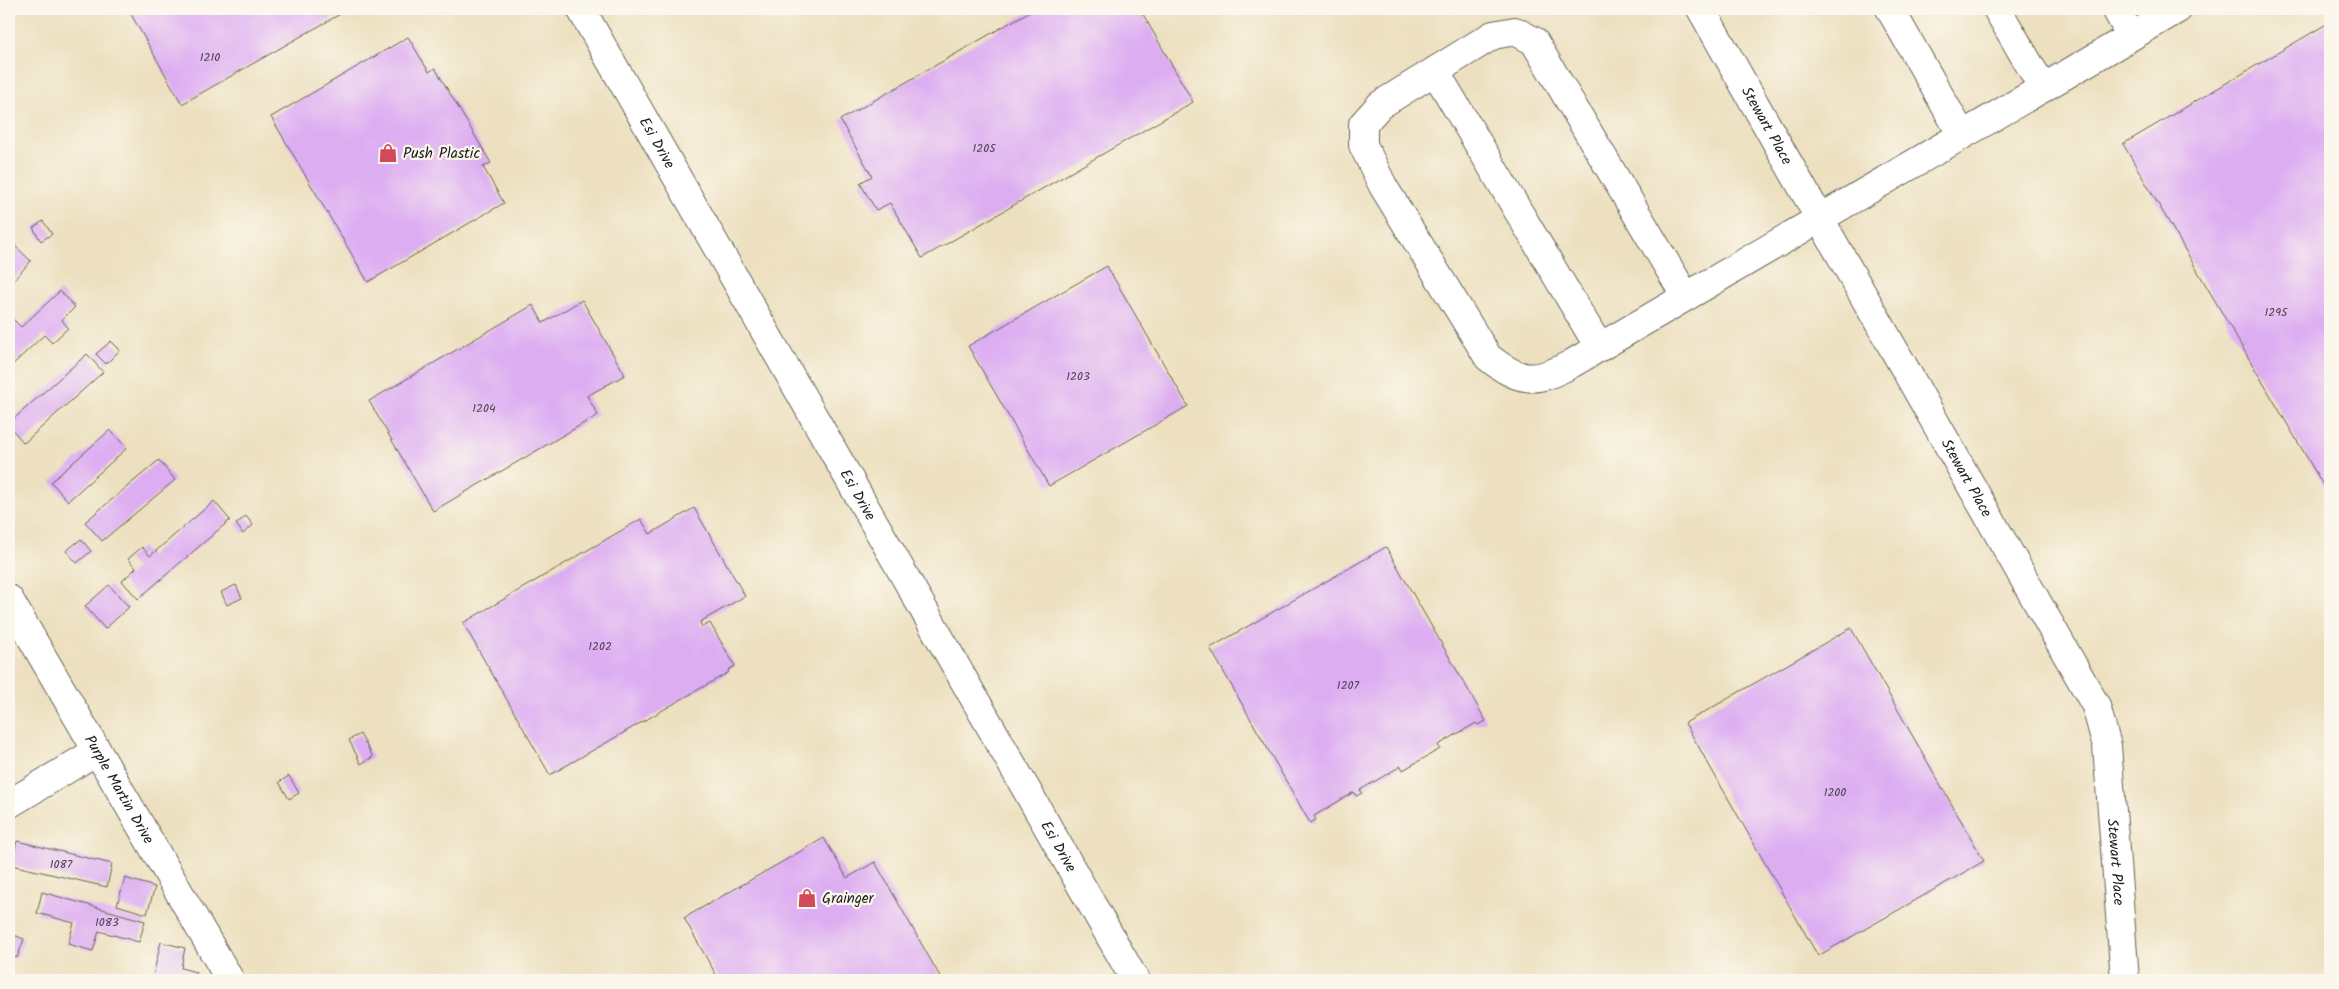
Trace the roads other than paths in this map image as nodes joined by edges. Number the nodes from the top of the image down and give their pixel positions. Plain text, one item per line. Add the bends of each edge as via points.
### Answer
1 (580, 9) edge
2 (1701, 9) edge
3 (1890, 9) edge
4 (1997, 9) edge
5 (2116, 9) edge
6 (2178, 9) edge
7 (2131, 36) junction
8 (1434, 71) junction
9 (2043, 88) junction
10 (1962, 134) junction
11 (1820, 219) junction
12 (1686, 297) junction
13 (1599, 348) junction
14 (9, 599) edge
15 (97, 751) junction
16 (9, 804) edge
17 (230, 980) edge
18 (1135, 980) edge
19 (2124, 980) edge

1 - 18 street, Esi Drive
2 - 11 street, Stewart Place
3 - 10 street
4 - 9 street
5 - 7 street
6 - 7 street
7 - 9 street
8 - 12 street via 1493,35 1514,31 1534,41
8 - 13 street
8 - 13 street via 1380,105 1363,124 1363,145 1383,186 1488,357 1508,373 1532,378 1552,375
9 - 10 street
10 - 11 street
11 - 12 street
11 - 19 street, Stewart Place via 2096,706 2107,746
12 - 13 street
14 - 15 street, Purple Martin Drive
15 - 16 street
15 - 17 street, Purple Martin Drive

